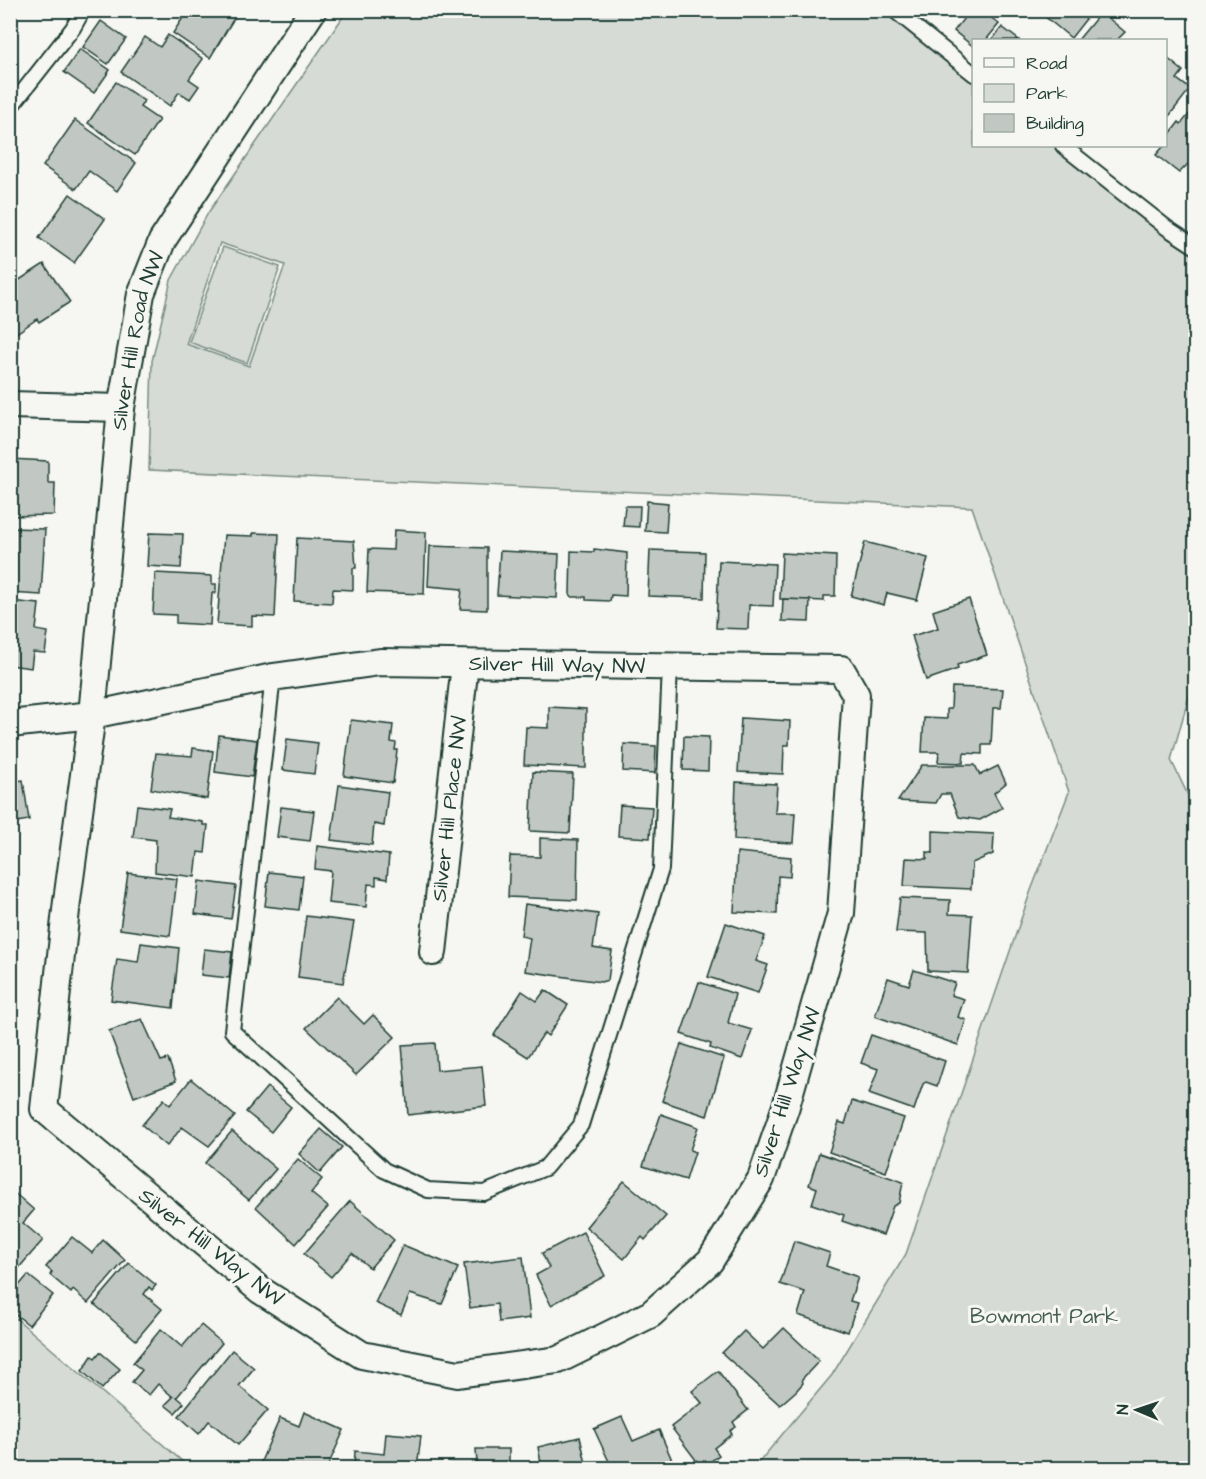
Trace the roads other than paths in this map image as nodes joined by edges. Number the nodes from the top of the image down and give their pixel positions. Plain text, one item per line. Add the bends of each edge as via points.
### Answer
1 (83, 10) edge
2 (313, 10) edge
3 (894, 10) edge
4 (972, 72) edge
5 (10, 108) edge
6 (1064, 147) edge
7 (1196, 248) edge
8 (10, 405) edge
9 (121, 408) junction
10 (465, 664) junction
11 (670, 667) junction
12 (273, 677) junction
13 (92, 715) junction
14 (10, 724) edge
15 (433, 952) dead end

1 - 5 lane
2 - 9 street, Silver Hill Road NW via 162,241 141,294
3 - 4 lane
6 - 7 lane
8 - 9 street
9 - 13 street, Silver Hill Road NW
10 - 11 street, Silver Hill Way NW
10 - 12 street, Silver Hill Way NW via 380,662
10 - 15 street, Silver Hill Place NW
11 - 12 lane via 660,869 581,1125 545,1168 484,1193 428,1190 384,1170 232,1031
11 - 13 street, Silver Hill Way NW via 841,669 856,695 841,913 786,1106 761,1179 710,1261 651,1314 558,1360 458,1374 362,1355 260,1290 44,1109
12 - 13 street, Silver Hill Way NW
13 - 14 street, Silver Hill Way NW

